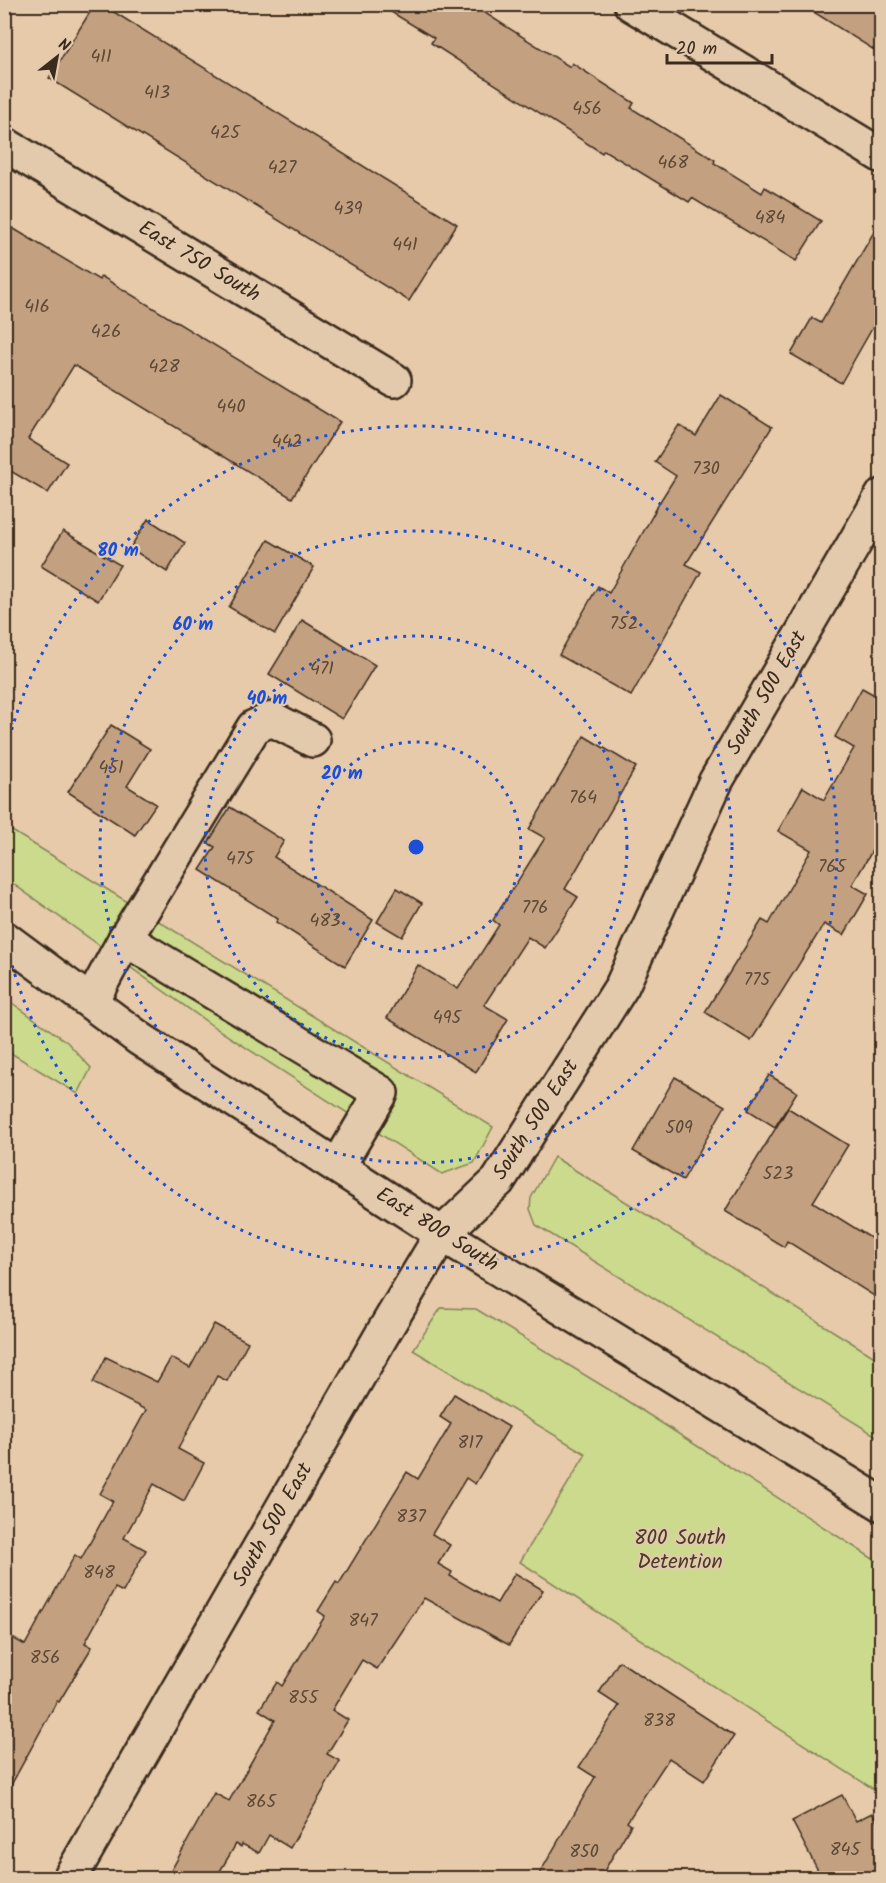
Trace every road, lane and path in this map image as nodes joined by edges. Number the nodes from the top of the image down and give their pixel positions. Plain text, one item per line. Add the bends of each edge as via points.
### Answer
1 (631, 4) edge
2 (4, 144) edge
3 (882, 156) edge
4 (394, 380) dead end
5 (882, 496) edge
6 (313, 740) dead end
7 (4, 938) edge
8 (125, 939) junction
9 (91, 1002) junction
10 (338, 1166) junction
11 (442, 1234) junction
12 (882, 1504) edge
13 (70, 1878) edge

1 - 3 street
2 - 4 street, East 750 South
5 - 11 street, South 500 East via 716,781 621,986 498,1181
6 - 8 street via 272,719 254,727
7 - 9 street, East 800 South
8 - 9 street
8 - 10 street via 381,1092
9 - 10 street, East 800 South via 140,1039
10 - 11 street, East 800 South
11 - 12 street, East 800 South
11 - 13 street, South 500 East

